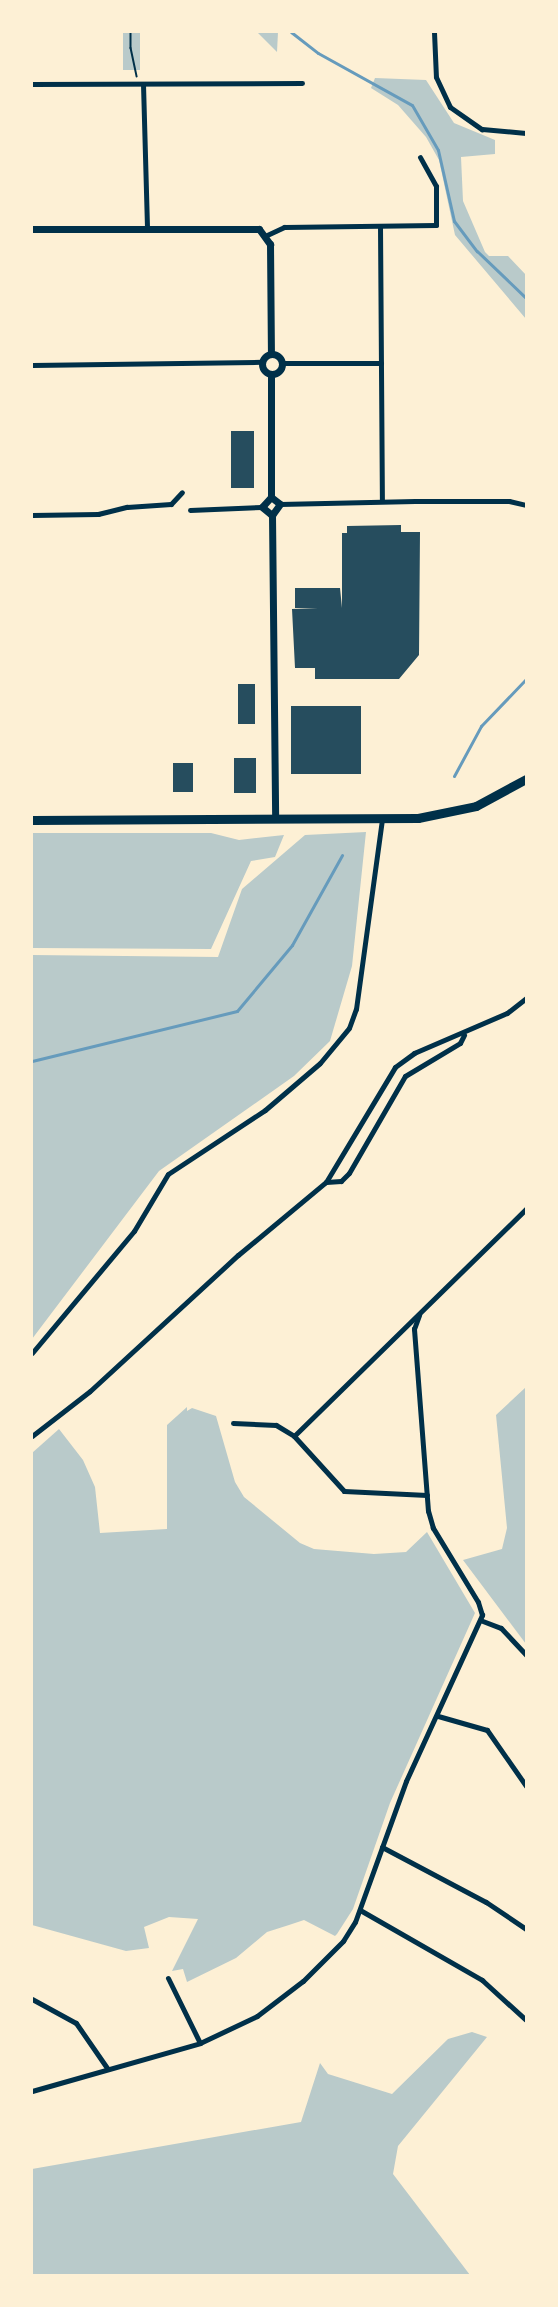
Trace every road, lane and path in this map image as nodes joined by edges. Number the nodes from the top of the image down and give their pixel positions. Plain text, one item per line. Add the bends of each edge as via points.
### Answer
1 (131, 32) edge
2 (434, 32) edge
3 (302, 83) dead end
4 (32, 84) edge
5 (143, 84) junction
6 (526, 133) edge
7 (420, 157) dead end
8 (380, 226) junction
9 (147, 228) junction
10 (32, 229) edge
11 (267, 235) junction
12 (271, 353) junction
13 (261, 362) junction
14 (282, 363) junction
15 (381, 363) junction
16 (32, 365) edge
17 (271, 374) junction
18 (182, 492) dead end
19 (271, 497) junction
20 (382, 501) junction
21 (280, 504) junction
22 (526, 505) edge
23 (262, 507) junction
24 (190, 510) dead end
25 (32, 515) edge
26 (272, 515) junction
27 (526, 779) edge
28 (275, 817) junction
29 (382, 819) junction
30 (32, 820) edge
31 (526, 998) edge
32 (464, 1035) junction
33 (326, 1182) junction
34 (526, 1209) edge
35 (419, 1315) junction
36 (32, 1353) edge
37 (233, 1423) dead end
38 (32, 1436) edge
39 (294, 1436) junction
40 (427, 1495) junction
41 (480, 1620) junction
42 (526, 1655) edge
43 (438, 1716) junction
44 (526, 1786) edge
45 (382, 1846) junction
46 (360, 1910) junction
47 (526, 1929) edge
48 (168, 1978) dead end
49 (32, 1999) edge
50 (526, 2020) edge
51 (200, 2043) junction
52 (107, 2068) junction
53 (32, 2091) edge

1 - 5 path via 134,71
2 - 6 street via 439,88 450,107 472,124 493,131
3 - 5 street
4 - 5 street
5 - 9 street
7 - 8 street via 436,186 436,225
8 - 11 street via 284,227
8 - 15 street
9 - 10 street
9 - 11 street via 252,227
11 - 12 street via 271,250
12 - 13 street
12 - 14 street
13 - 16 street
13 - 17 street via 262,369
14 - 15 street
14 - 17 street via 279,371
15 - 20 street
17 - 19 street
18 - 25 street via 171,504 98,514
19 - 21 street
19 - 23 street
20 - 21 street
20 - 22 street via 509,501
21 - 26 street
23 - 24 street
23 - 26 street
26 - 28 street
27 - 29 main road via 476,806 428,817
28 - 29 main road
28 - 30 main road
29 - 36 street via 356,1009 350,1028 320,1063 265,1110 168,1174 134,1231
31 - 32 street via 507,1013
32 - 33 street via 460,1043 441,1057 405,1076 350,1173 341,1181
32 - 33 street via 457,1033 395,1067
33 - 38 street via 229,1263 90,1391
34 - 35 street
35 - 39 street
35 - 40 street via 414,1329
37 - 39 street via 276,1425
39 - 40 street via 344,1491
40 - 41 street via 433,1528 478,1602
41 - 42 street via 501,1628
41 - 43 street
43 - 44 street via 487,1730
43 - 45 street via 406,1781
45 - 46 street
45 - 47 street via 486,1902
46 - 50 street via 482,1980
46 - 51 street via 343,1941 285,1997 257,2016
48 - 51 street
49 - 52 street via 76,2023
51 - 52 street
52 - 53 street

